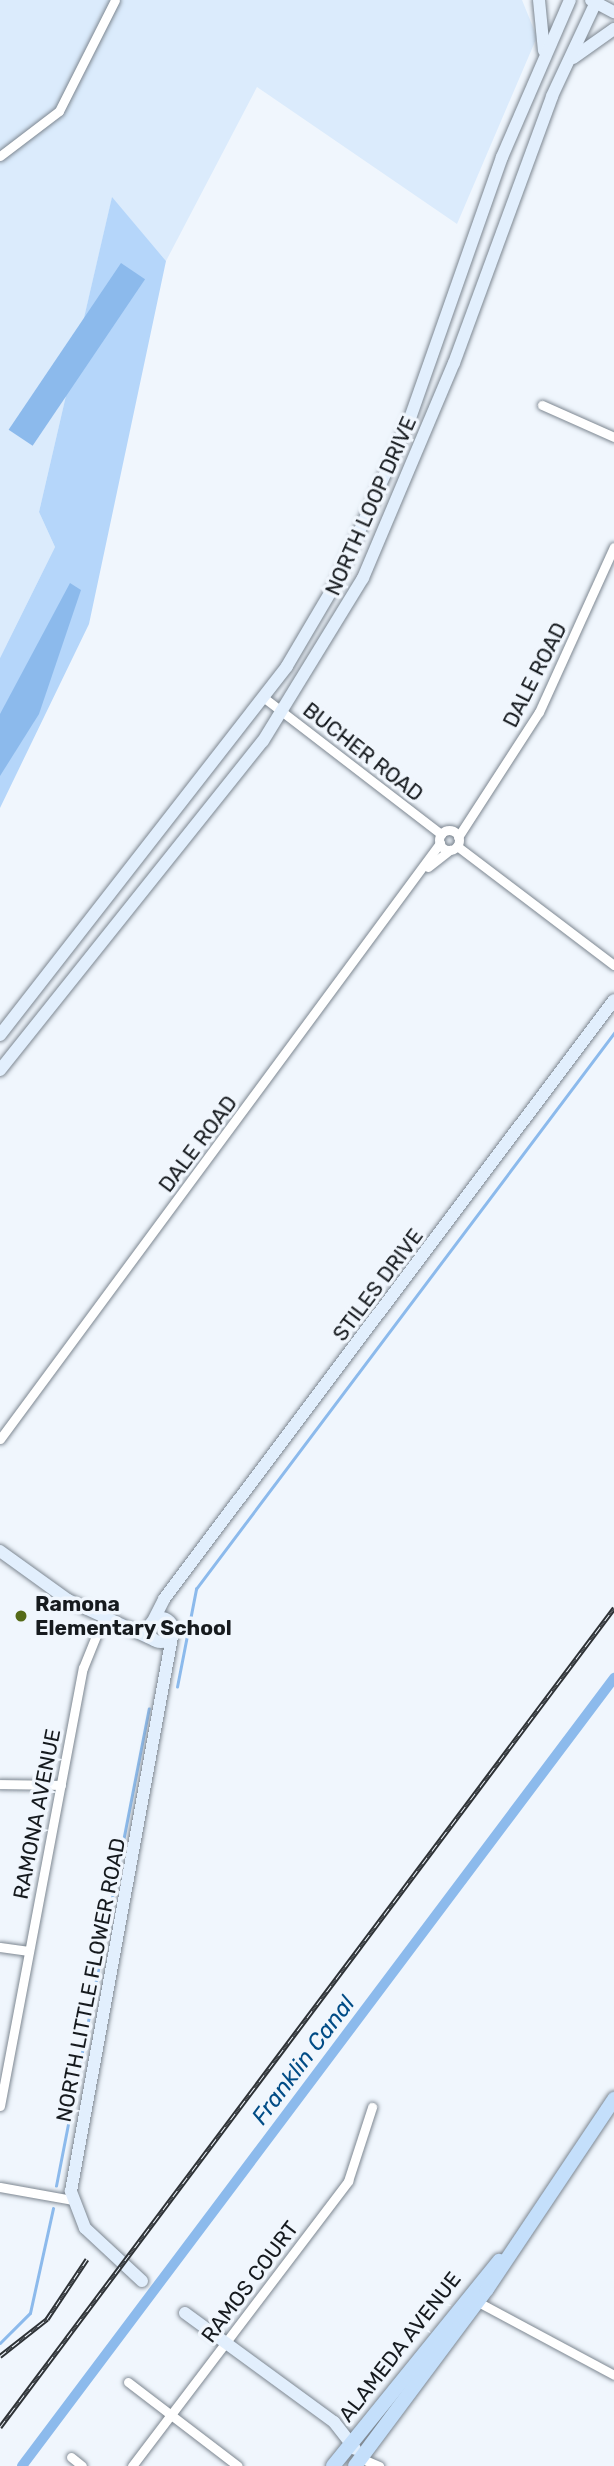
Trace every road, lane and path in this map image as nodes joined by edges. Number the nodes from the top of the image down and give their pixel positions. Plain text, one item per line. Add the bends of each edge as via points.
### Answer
1 (115, 0) edge
2 (539, 0) edge
3 (570, 0) edge
4 (595, 1) edge
5 (614, 12) edge
6 (614, 29) edge
7 (543, 60) junction
8 (566, 66) junction
9 (0, 156) edge
10 (542, 405) dead end
11 (614, 437) edge
12 (398, 446) junction
13 (417, 453) junction
14 (614, 547) edge
15 (264, 697) junction
16 (282, 712) junction
17 (473, 809) junction
18 (443, 836) junction
19 (455, 844) junction
20 (424, 871) junction
21 (84, 930) junction
22 (101, 944) junction
23 (614, 965) edge
24 (614, 1000) edge
25 (0, 1035) edge
26 (0, 1070) edge
27 (0, 1439) edge
28 (0, 1551) edge
29 (172, 1593) junction
30 (104, 1616) junction
31 (152, 1623) junction
32 (131, 1628) junction
33 (172, 1631) junction
34 (154, 1640) junction
35 (169, 1659) junction
36 (0, 1784) edge
37 (61, 1785) junction
38 (0, 1947) edge
39 (29, 1951) junction
40 (614, 2099) edge
41 (0, 2106) edge
42 (372, 2107) dead end
43 (0, 2187) edge
44 (72, 2200) junction
45 (503, 2258) junction
46 (142, 2281) dead end
47 (478, 2302) junction
48 (185, 2312) dead end
49 (227, 2343) junction
50 (614, 2375) edge
51 (128, 2382) dead end
52 (172, 2416) junction
53 (352, 2443) junction
54 (71, 2458) dead end
55 (358, 2462) edge
56 (82, 2466) edge
57 (132, 2466) edge
58 (238, 2466) edge
59 (333, 2466) edge
60 (379, 2466) edge

1 - 9 street via 59,111
2 - 7 main road
3 - 7 main road, NORTH LOOP DRIVE
4 - 5 main road
4 - 8 main road, NORTH LOOP DRIVE
6 - 8 main road via 601,33
7 - 12 main road, NORTH LOOP DRIVE
8 - 13 main road, NORTH LOOP DRIVE
10 - 11 street
12 - 13 main road
12 - 15 main road, NORTH LOOP DRIVE via 337,580
13 - 16 main road, NORTH LOOP DRIVE via 363,578
14 - 17 street, DALE ROAD via 540,712
15 - 16 street, BUCHER ROAD
15 - 21 main road, NORTH LOOP DRIVE
16 - 18 street, BUCHER ROAD
16 - 22 main road, NORTH LOOP DRIVE
17 - 18 street, DALE ROAD
17 - 19 street, DALE ROAD
18 - 19 street
18 - 19 street
18 - 20 street, DALE ROAD
19 - 20 street, DALE ROAD
19 - 23 street
20 - 27 street, DALE ROAD
21 - 22 main road
21 - 25 main road, NORTH LOOP DRIVE
22 - 26 main road, NORTH LOOP DRIVE
24 - 29 main road, STILES DRIVE
28 - 30 main road via 68,1600
29 - 31 main road, STILES DRIVE
29 - 33 main road
30 - 32 main road
30 - 37 street, RAMONA AVENUE via 83,1668
31 - 32 main road
31 - 33 main road
31 - 34 main road
32 - 34 main road
33 - 34 main road
33 - 35 main road, NORTH LITTLE FLOWER ROAD
34 - 35 main road
35 - 44 main road, NORTH LITTLE FLOWER ROAD
36 - 37 street
37 - 39 street, RAMONA AVENUE
38 - 39 street
39 - 41 street, RAMONA AVENUE
40 - 45 main road, ALAMEDA AVENUE
42 - 49 street, RAMOS COURT via 348,2181
43 - 44 street
44 - 46 main road via 97,2242
45 - 47 main road, ALAMEDA AVENUE
45 - 53 main road, ALAMEDA AVENUE via 484,2271
47 - 50 street
47 - 55 main road, ALAMEDA AVENUE
48 - 49 main road
49 - 52 street, RAMOS COURT
49 - 53 main road
51 - 52 street
52 - 57 street, RAMOS COURT
52 - 58 street
53 - 55 main road
53 - 59 main road, ALAMEDA AVENUE
54 - 56 street
55 - 60 street

